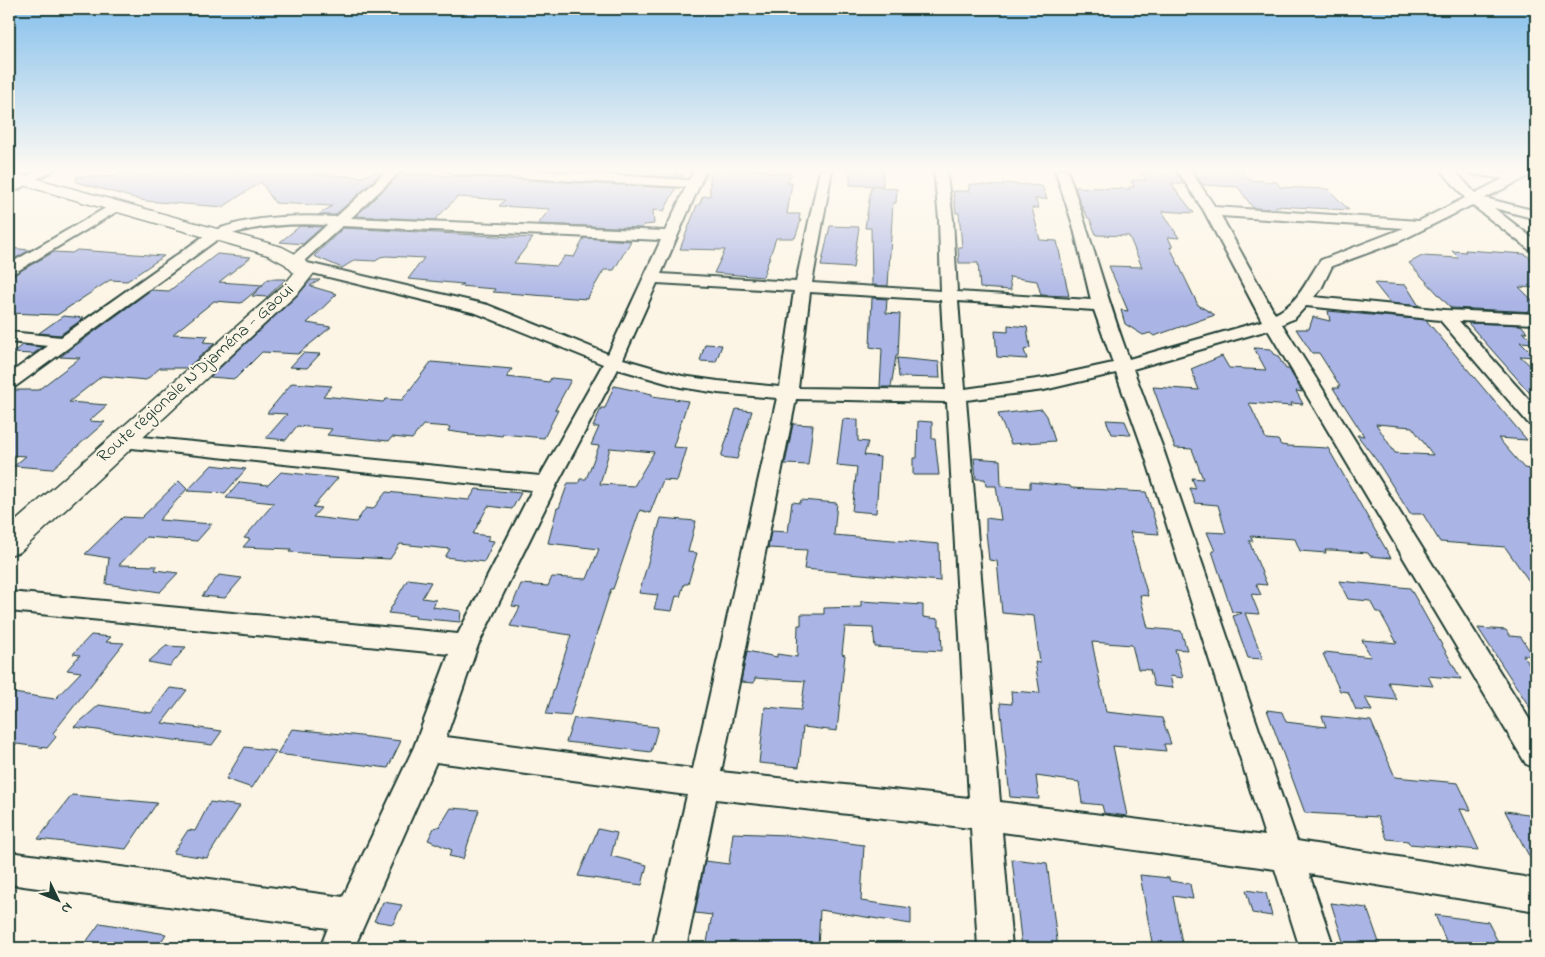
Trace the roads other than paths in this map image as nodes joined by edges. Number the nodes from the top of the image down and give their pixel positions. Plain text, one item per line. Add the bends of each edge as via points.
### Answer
1 (102, 215) edge
2 (146, 215) edge
3 (346, 215) edge
4 (679, 215) edge
5 (817, 215) edge
6 (946, 215) edge
7 (1076, 215) edge
8 (1214, 215) edge
9 (1267, 215) edge
10 (1443, 215) edge
11 (1493, 215) edge
12 (339, 221) junction
13 (1423, 225) junction
14 (216, 235) junction
15 (669, 236) junction
16 (1536, 248) edge
17 (298, 263) junction
18 (9, 270) edge
19 (650, 278) junction
20 (803, 287) junction
21 (949, 295) junction
22 (1302, 301) junction
23 (1101, 305) junction
24 (1446, 314) junction
25 (1536, 319) edge
26 (1271, 322) junction
27 (9, 337) edge
28 (63, 342) junction
29 (613, 362) junction
30 (1124, 366) junction
31 (9, 382) edge
32 (788, 392) junction
33 (957, 396) junction
34 (1536, 420) edge
35 (122, 441) junction
36 (546, 484) junction
37 (9, 544) edge
38 (9, 601) edge
39 (466, 645) junction
40 (428, 748) junction
41 (1536, 755) edge
42 (705, 784) junction
43 (987, 815) junction
44 (1287, 855) junction
45 (9, 868) edge
46 (1536, 896) edge
47 (352, 915) junction
48 (337, 948) edge
49 (669, 948) edge
50 (995, 948) edge
51 (1317, 948) edge

1 - 18 street
2 - 14 street, Route régionale N'Djaména - Gaoui
3 - 12 street
4 - 15 street
5 - 20 street
6 - 21 street
7 - 23 street
8 - 26 street
9 - 13 street
10 - 13 street
11 - 16 street
12 - 14 street via 280,221
12 - 15 street
12 - 17 street
13 - 22 street via 1326,263 1313,289
14 - 17 street, Route régionale N'Djaména - Gaoui via 275,251
14 - 28 street
15 - 19 street
17 - 29 street via 482,309
17 - 35 street, Route régionale N'Djaména - Gaoui via 304,273 292,288
19 - 20 street
19 - 29 street
20 - 21 street
20 - 32 street
21 - 23 street
21 - 33 street
22 - 24 street
22 - 26 street via 1289,314
23 - 30 street
24 - 25 street
24 - 34 street
26 - 30 street
26 - 41 street
27 - 28 street
28 - 31 street
29 - 32 street via 699,384
29 - 36 street
30 - 33 street via 1044,384
30 - 44 street
32 - 33 street
32 - 42 street
33 - 43 street
35 - 36 street
35 - 37 street, Route régionale N'Djaména - Gaoui
36 - 39 street
38 - 39 street
39 - 40 street
40 - 42 street
40 - 47 street
42 - 43 street
42 - 49 street
43 - 44 street
43 - 50 street
44 - 46 street
44 - 51 street
45 - 47 street
47 - 48 street

